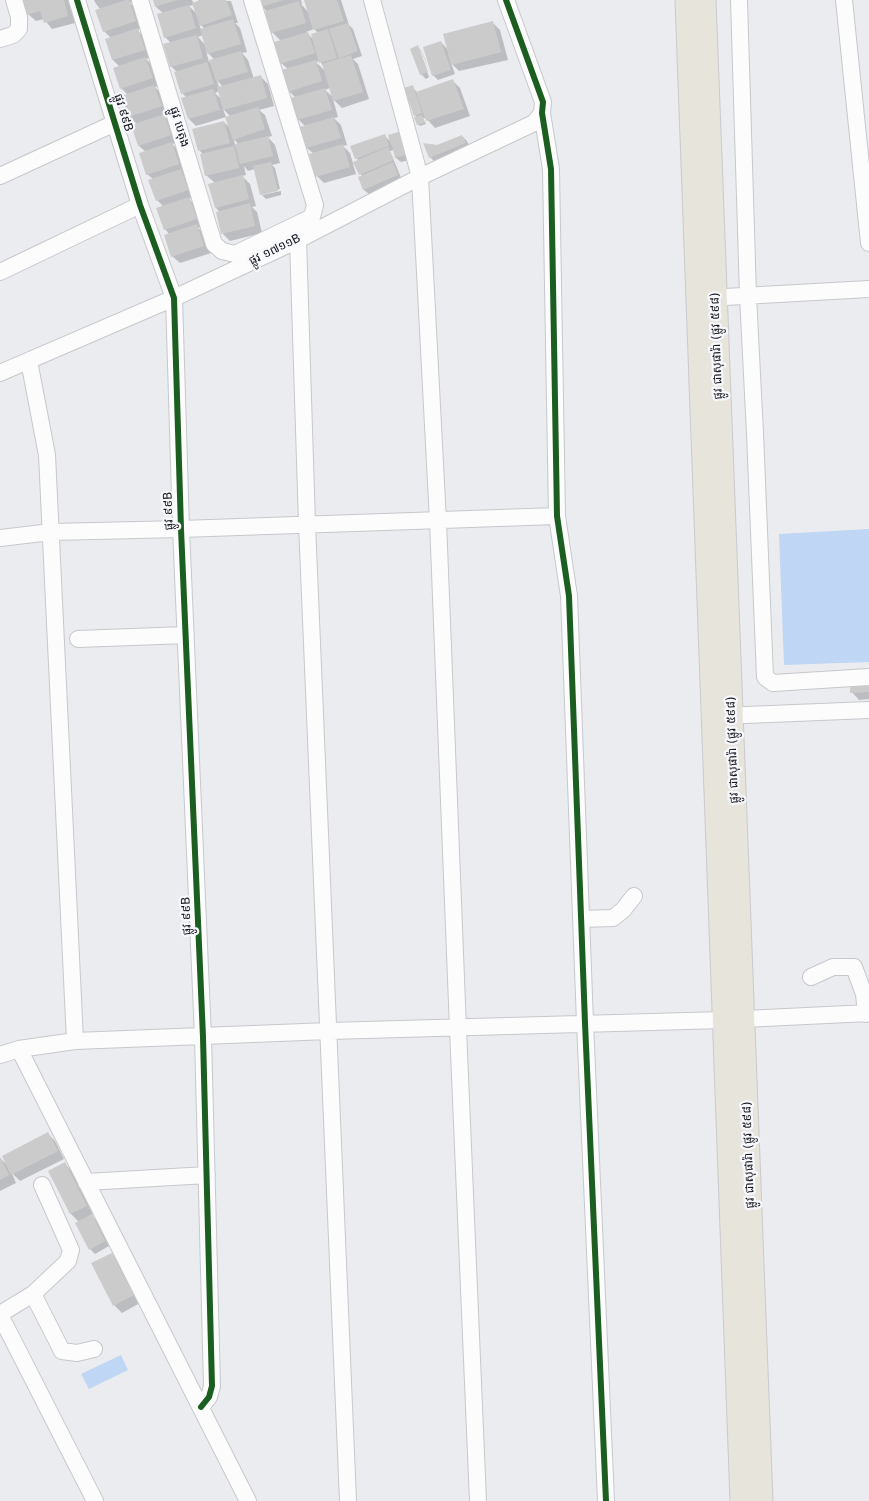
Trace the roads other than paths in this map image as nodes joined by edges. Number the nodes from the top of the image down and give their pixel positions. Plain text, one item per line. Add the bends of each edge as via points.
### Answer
1 (14, 0) edge
2 (77, 0) edge
3 (140, 0) edge
4 (252, 0) edge
5 (372, 0) edge
6 (506, 0) edge
7 (686, 0) edge
8 (705, 0) edge
9 (739, 0) edge
10 (844, 0) edge
11 (0, 39) edge
12 (542, 113) junction
13 (115, 123) junction
14 (1, 171) edge
15 (420, 178) junction
16 (140, 205) junction
17 (298, 240) junction
18 (869, 242) edge
19 (0, 272) edge
20 (869, 288) edge
21 (748, 296) junction
22 (174, 298) junction
23 (706, 298) junction
24 (29, 360) junction
25 (0, 373) edge
26 (557, 516) junction
27 (438, 521) junction
28 (307, 524) junction
29 (181, 529) junction
30 (51, 532) junction
31 (0, 538) edge
32 (186, 635) junction
33 (78, 639) dead end
34 (869, 677) edge
35 (869, 710) edge
36 (722, 716) junction
37 (869, 724) edge
38 (634, 896) dead end
39 (581, 919) junction
40 (811, 977) dead end
41 (868, 1014) edge
42 (734, 1020) junction
43 (585, 1023) junction
44 (458, 1029) junction
45 (329, 1031) junction
46 (203, 1037) junction
47 (75, 1041) junction
48 (19, 1049) junction
49 (0, 1055) edge
50 (207, 1175) junction
51 (86, 1182) junction
52 (42, 1185) dead end
53 (34, 1294) junction
54 (0, 1314) edge
55 (94, 1349) dead end
56 (201, 1407) junction
57 (96, 1501) edge
58 (248, 1501) edge
59 (348, 1501) edge
60 (478, 1501) edge
61 (606, 1501) edge
62 (742, 1501) edge
63 (762, 1501) edge

1 - 11 street via 19,29 13,35
2 - 13 street, ផ្លូវ ៩៩B
3 - 4 street, ផ្លូវ បេតុង via 214,244 222,251 235,254 312,217 315,205
5 - 15 street
6 - 12 street via 543,102
7 - 23 main road, ផ្លូវ ជាសុផារ៉ា (ផ្លូវ ៥៩៨)
8 - 23 main road, ផ្លូវ ជាសុផារ៉ា (ផ្លូវ ៥៩៨)
9 - 21 street
10 - 18 street
12 - 15 street, ផ្លូវ ១៧១១B via 534,123
12 - 26 street via 551,169
13 - 14 street
13 - 16 street, ផ្លូវ ៩៩B
15 - 17 street, ផ្លូវ ១៧១១B
15 - 27 street
16 - 19 street
16 - 22 street, ផ្លូវ ៩៩B
17 - 22 street, ផ្លូវ ១៧១១B
17 - 28 street
20 - 21 street
21 - 23 street
21 - 34 street via 764,677 773,683
22 - 24 street, ផ្លូវ ១៧១១B
22 - 29 street, ផ្លូវ ៩៩B
23 - 36 main road, ផ្លូវ ជាសុផារ៉ា (ផ្លូវ ៥៩៨)
24 - 25 street, ផ្លូវ ១៧១១B
24 - 30 street via 47,455
26 - 27 street
26 - 39 street via 570,596
27 - 28 street
27 - 44 street
28 - 29 street
28 - 45 street
29 - 30 street
29 - 32 street, ផ្លូវ ៩៩B
30 - 31 street
30 - 47 street
32 - 33 street
32 - 46 street, ផ្លូវ ៩៩B
35 - 36 street
35 - 37 street
36 - 42 main road, ផ្លូវ ជាសុផារ៉ា (ផ្លូវ ៥៩៨)
38 - 39 street via 613,918
39 - 43 street
40 - 41 street via 834,967 854,967
41 - 42 street
42 - 43 street
42 - 62 main road, ផ្លូវ ជាសុផារ៉ា (ផ្លូវ ៥៩៨)
42 - 63 main road, ផ្លូវ ជាសុផារ៉ា (ផ្លូវ ៥៩៨)
43 - 44 street
43 - 61 street
44 - 45 street
44 - 60 street
45 - 46 street
45 - 59 street
46 - 47 street
46 - 50 street, ផ្លូវ ៩៩B
47 - 48 street
48 - 49 street
48 - 51 street
50 - 51 street
50 - 56 street, ផ្លូវ ៩៩B via 212,1386
51 - 56 street
52 - 53 street via 71,1250 68,1261
53 - 54 street
53 - 55 street via 62,1351
54 - 57 street
56 - 58 street

